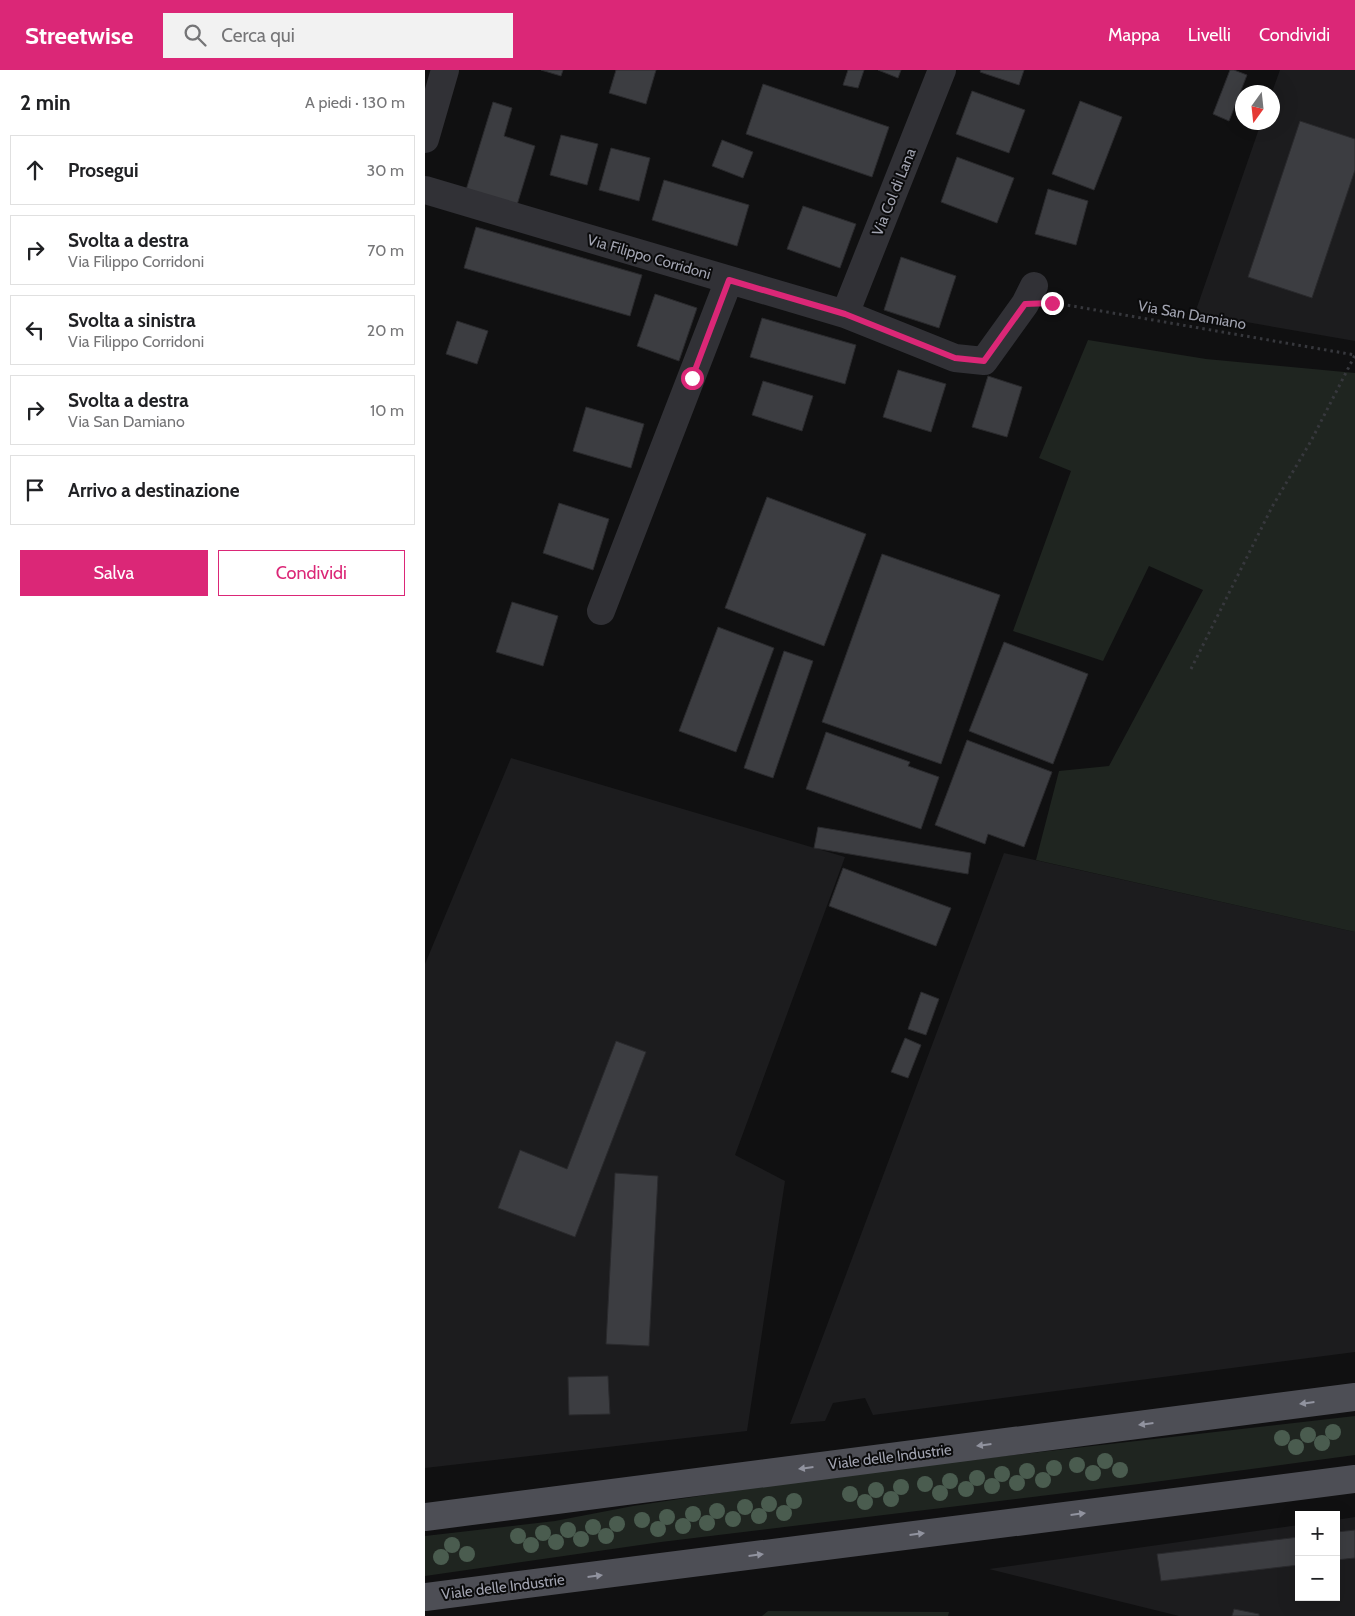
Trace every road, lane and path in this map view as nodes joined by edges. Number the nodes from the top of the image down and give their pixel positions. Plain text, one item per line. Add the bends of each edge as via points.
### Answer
1 (445, 70) edge
2 (942, 70) edge
3 (425, 139) edge
4 (425, 190) edge
5 (729, 280) junction
6 (1029, 295) joint
7 (845, 314) junction
8 (1355, 355) edge
9 (601, 611) dead end
10 (1191, 669) dead end
11 (1355, 1397) edge
12 (1355, 1478) edge
13 (425, 1517) edge
14 (425, 1597) edge

1 - 3 street
2 - 7 street, Via Col di Lana
4 - 5 street, Via Filippo Corridoni
5 - 7 street, Via Filippo Corridoni
5 - 9 street
6 - 7 street, Via Filippo Corridoni via 984,361 955,358
6 - 8 path, Via San Damiano via 1052,303
8 - 10 path via 1311,441 1272,507
11 -> 13 main road, Viale delle Industrie
14 -> 12 main road, Viale delle Industrie

